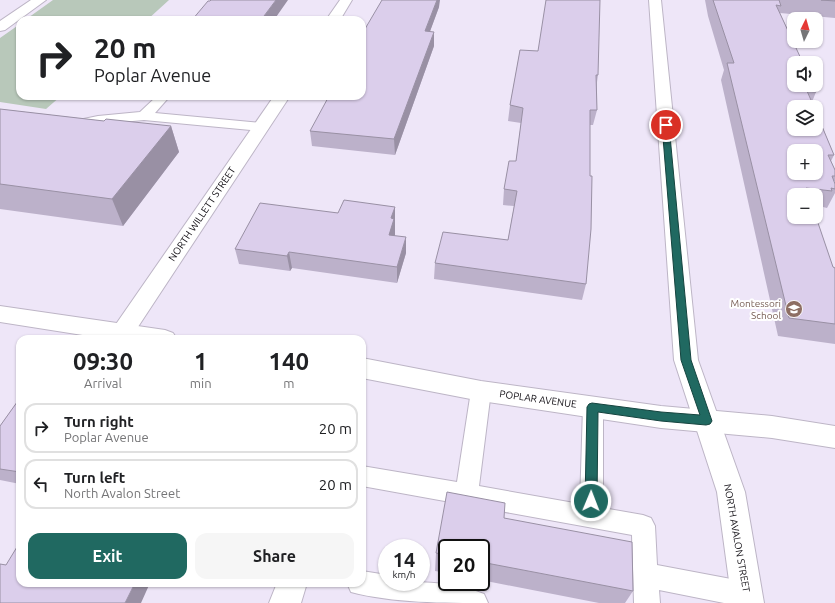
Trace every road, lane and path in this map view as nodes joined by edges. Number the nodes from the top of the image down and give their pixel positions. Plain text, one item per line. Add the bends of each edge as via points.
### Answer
1 (40, 0) edge
2 (346, 0) edge
3 (655, 0) edge
4 (16, 16) edge
5 (16, 16) edge
6 (336, 16) edge
7 (0, 27) edge
8 (160, 100) edge
9 (279, 100) edge
10 (144, 116) junction
11 (61, 127) edge
12 (262, 127) junction
13 (0, 314) edge
14 (122, 333) junction
15 (136, 335) edge
16 (366, 369) edge
17 (481, 391) junction
18 (592, 407) junction
19 (706, 421) junction
20 (835, 437) edge
21 (366, 477) edge
22 (467, 494) junction
23 (591, 517) junction
24 (646, 575) junction
25 (366, 584) edge
26 (291, 587) edge
27 (747, 599) edge
28 (285, 603) edge
29 (475, 603) edge
30 (647, 603) edge

1 - 5 street
2 - 6 street
3 - 19 street, NORTH AVALON STREET via 686,360
4 - 7 street
8 - 10 lane
9 - 12 street, NORTH WILLETT STREET
10 - 11 lane via 98,120
10 - 12 lane
12 - 14 street, NORTH WILLETT STREET
13 - 14 street
14 - 15 street
16 - 17 street, POPLAR AVENUE
17 - 18 street, POPLAR AVENUE
17 - 22 lane
18 - 19 street, POPLAR AVENUE
18 - 23 lane
19 - 20 street, POPLAR AVENUE via 772,427
19 - 27 street, NORTH AVALON STREET via 731,492
21 - 22 lane
22 - 23 lane
23 - 24 lane via 644,526
24 - 27 lane
24 - 30 lane
25 - 29 lane
26 - 28 street

